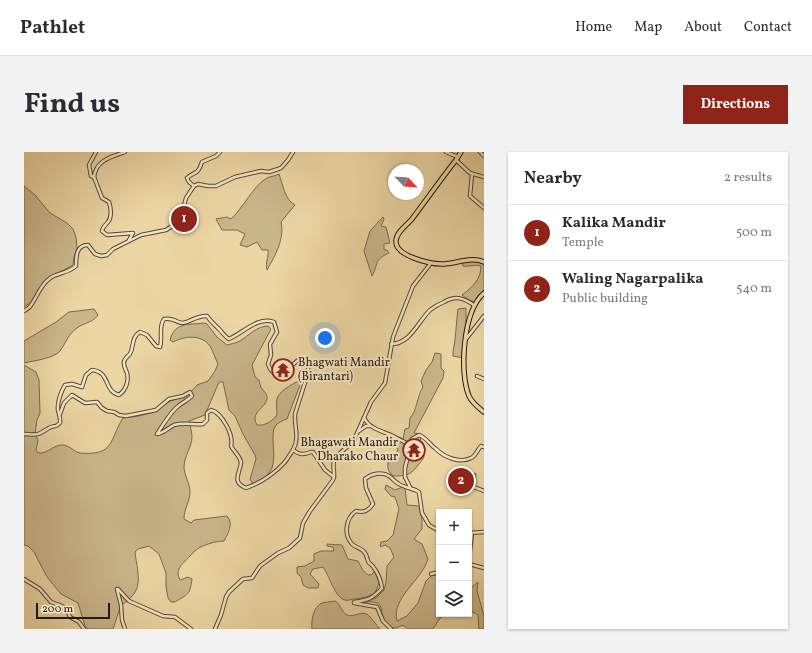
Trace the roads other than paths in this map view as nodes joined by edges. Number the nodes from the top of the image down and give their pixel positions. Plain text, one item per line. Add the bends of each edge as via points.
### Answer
1 (96, 152) edge
2 (125, 152) edge
3 (220, 152) edge
4 (293, 152) edge
5 (446, 152) edge
6 (461, 152) edge
7 (480, 152) edge
8 (484, 156) edge
9 (458, 158) junction
10 (472, 174) junction
11 (94, 177) junction
12 (484, 177) edge
13 (194, 186) junction
14 (484, 208) edge
15 (129, 241) junction
16 (484, 262) edge
17 (431, 263) junction
18 (484, 293) edge
19 (475, 306) junction
20 (24, 311) edge
21 (484, 316) edge
22 (465, 340) junction
23 (391, 344) junction
24 (478, 376) dead end
25 (484, 379) edge
26 (484, 412) edge
27 (60, 414) junction
28 (364, 418) junction
29 (372, 427) junction
30 (358, 431) junction
31 (24, 434) edge
32 (410, 445) junction
33 (484, 447) edge
34 (292, 450) junction
35 (334, 477) junction
36 (474, 487) junction
37 (410, 488) junction
38 (484, 491) edge
39 (436, 529) edge
40 (484, 532) edge
41 (472, 533) edge
42 (472, 565) edge
43 (484, 568) edge
44 (436, 573) edge
45 (431, 574) dead end
46 (24, 579) edge
47 (84, 629) edge
48 (125, 629) edge
49 (191, 629) edge
50 (215, 629) edge
51 (391, 629) edge

1 - 11 street via 89,165 91,176
2 - 11 street via 97,166
3 - 13 street via 202,162 199,170 188,178
4 - 13 street via 281,168 235,177 216,186
5 - 9 street
6 - 9 highway
7 - 8 street
9 - 10 street
9 - 17 highway via 396,236 395,243 398,248 408,255
10 - 12 street
10 - 14 street via 470,196
11 - 15 street via 102,198 109,202 111,207 110,220 102,231 107,235 133,233
13 - 15 street via 186,198 180,221 166,230 141,235
15 - 20 street via 101,256 95,254 88,245 79,248 76,253 76,266 49,279 41,287 30,307
16 - 17 highway via 476,260 447,264
17 - 23 street via 413,286
18 - 19 highway
19 - 22 highway via 467,325
19 - 23 street via 457,297 448,300 430,310 408,338
21 - 22 street
22 - 26 highway via 465,383 471,400
23 - 28 street via 385,384 371,402
24 - 25 street
27 - 31 street via 60,423 56,426 37,434
27 - 34 street via 64,403 72,395 85,404 98,402 107,411 126,416 156,410 169,399 190,392 192,396 165,419 157,434 174,425 203,424 207,420 207,412 214,411 229,430 232,446 241,464 237,475 238,481 246,488 259,483 282,466
27 - 34 street via 60,393 65,385 82,387 86,375 92,370 100,371 104,375 115,394 124,392 128,376 124,362 135,337 140,332 146,333 156,346 160,347 161,323 164,319 171,318 185,323 198,316 207,316 229,339 256,323 269,320 274,322 277,332 270,344 271,355 268,364 272,370 277,374 284,373 301,358 308,364 308,373 295,414 297,432
28 - 29 street
28 - 30 street
29 - 30 street via 366,426
29 - 32 street
30 - 35 street via 351,445 333,462
32 - 33 street via 419,435 425,437 445,456 456,460 466,460 475,455 481,446
32 - 37 street via 404,474
34 - 35 street via 305,455 313,452 325,470
35 - 50 street via 331,485 310,511 297,542 260,566 252,578 243,579 229,592
36 - 36 street via 466,486 467,475 474,475
36 - 38 street
37 - 39 street via 420,492 422,513 429,525
37 - 51 street via 394,482 389,475 368,476 365,483 373,504 364,512 356,511 352,514 347,525 351,543 366,554 368,563 377,572 382,588 370,599 354,603 377,607 383,621
40 - 41 street
42 - 43 street
44 - 45 street
46 - 47 street via 40,589 51,602 67,610 70,617 80,622
48 - 49 street via 117,589 130,601 163,616 175,617

